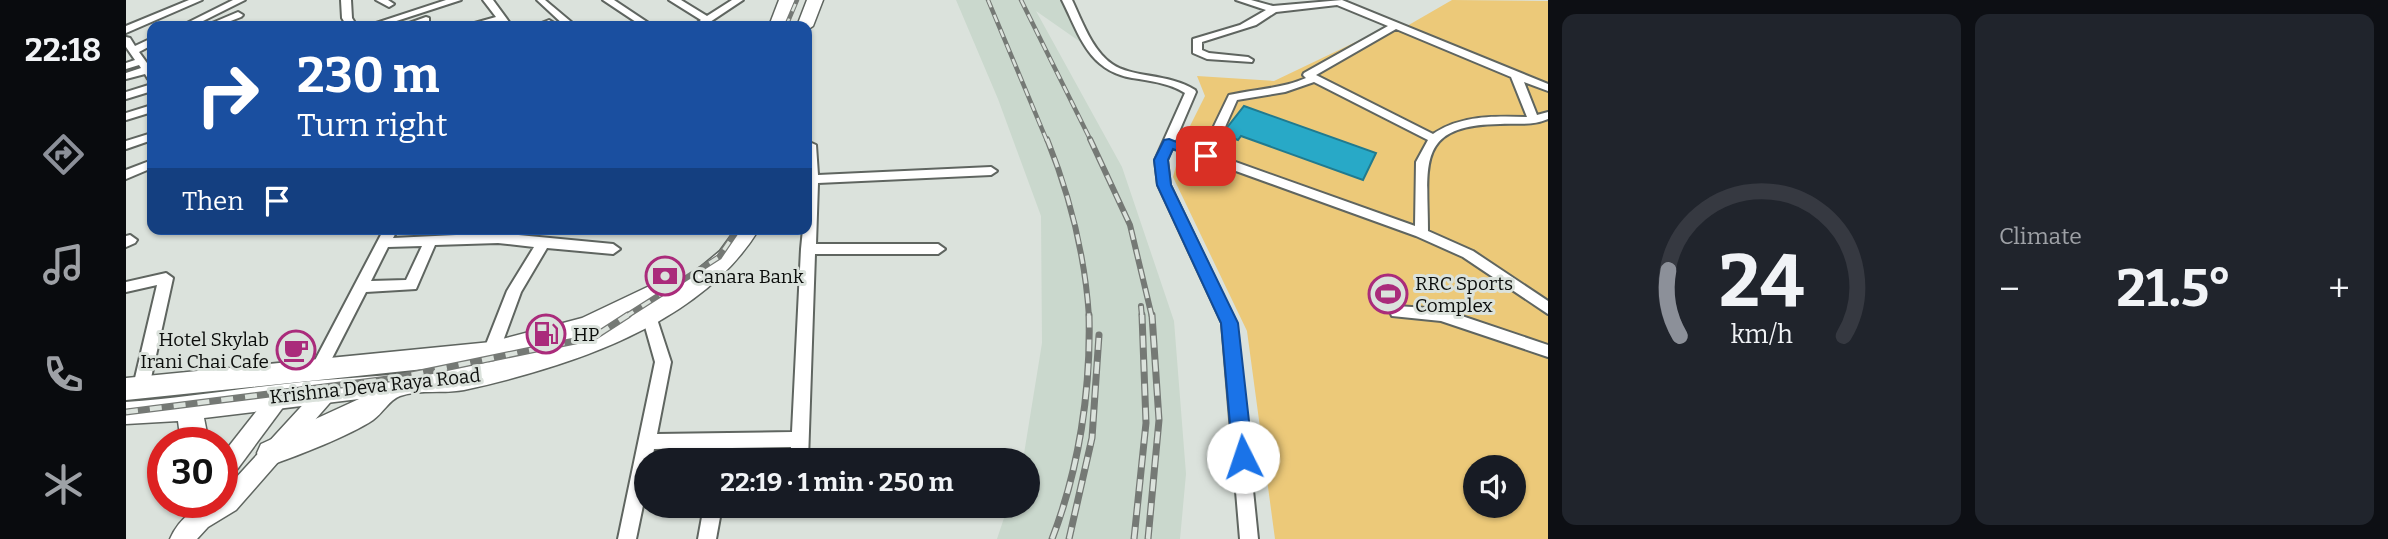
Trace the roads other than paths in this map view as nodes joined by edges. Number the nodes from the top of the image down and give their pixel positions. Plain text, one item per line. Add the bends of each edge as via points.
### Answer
1 (197, 0) edge
2 (240, 0) edge
3 (346, 0) edge
4 (456, 0) edge
5 (488, 0) edge
6 (608, 0) edge
7 (674, 0) edge
8 (715, 0) edge
9 (738, 0) edge
10 (788, 0) edge
11 (815, 0) edge
12 (1067, 0) edge
13 (1241, 0) edge
14 (541, 1) edge
15 (1335, 1) edge
16 (728, 7) junction
17 (1273, 9) junction
18 (238, 15) dead end
19 (426, 20) dead end
20 (708, 20) joint
21 (147, 21) edge
22 (147, 21) edge
23 (196, 21) edge
24 (223, 21) edge
25 (349, 21) edge
26 (388, 21) edge
27 (423, 21) edge
28 (504, 21) edge
29 (565, 21) edge
30 (640, 21) edge
31 (779, 21) edge
32 (807, 21) edge
33 (1395, 26) junction
34 (126, 30) edge
35 (126, 40) edge
36 (1248, 61) dead end
37 (142, 62) edge
38 (126, 66) edge
39 (1516, 75) junction
40 (126, 76) edge
41 (1315, 78) junction
42 (1548, 88) edge
43 (147, 89) edge
44 (126, 96) edge
45 (147, 110) edge
46 (1548, 115) edge
47 (126, 117) edge
48 (1534, 121) junction
49 (147, 138) edge
50 (1435, 139) junction
51 (1169, 143) junction
52 (126, 145) edge
53 (1206, 156) junction
54 (147, 166) edge
55 (990, 171) dead end
56 (126, 175) edge
57 (812, 179) edge
58 (1421, 233) junction
59 (388, 235) edge
60 (493, 235) edge
61 (509, 235) edge
62 (727, 235) edge
63 (743, 235) edge
64 (809, 235) edge
65 (431, 240) junction
66 (383, 243) junction
67 (543, 243) junction
68 (808, 248) junction
69 (613, 249) dead end
70 (938, 249) dead end
71 (126, 287) edge
72 (362, 287) junction
73 (1548, 308) edge
74 (1397, 312) dead end
75 (649, 316) junction
76 (1548, 351) edge
77 (492, 352) junction
78 (323, 380) junction
79 (126, 381) edge
80 (134, 384) edge
81 (392, 386) junction
82 (280, 396) junction
83 (189, 409) junction
84 (126, 413) edge
85 (192, 427) edge
86 (724, 439) junction
87 (800, 439) junction
88 (649, 442) junction
89 (723, 448) edge
90 (800, 448) edge
91 (238, 451) edge
92 (271, 453) junction
93 (238, 491) edge
94 (196, 518) edge
95 (711, 518) edge
96 (183, 539) edge
97 (627, 539) edge
98 (707, 539) edge
99 (1250, 539) edge

1 - 21 street
2 - 23 street
3 - 25 street
4 - 26 street
5 - 28 street
6 - 30 street
7 - 20 street
8 - 16 street
9 - 16 street
10 - 31 main road
11 - 32 main road
12 - 51 street via 1095,52 1109,68 1182,84 1191,92
13 - 17 street
14 - 29 street
15 - 17 street
15 - 33 street
16 - 20 street
17 - 36 street via 1258,23 1197,41 1197,51 1207,56
18 - 24 street
19 - 27 street
22 - 34 street
33 - 39 street
33 - 41 street via 1308,75
35 - 37 street
37 - 38 street
37 - 40 street
39 - 42 street
39 - 48 street
41 - 50 street
41 - 53 street via 1272,94 1233,97
43 - 44 street
45 - 47 street
46 - 48 street
48 - 50 street via 1489,119 1446,129
49 - 52 street
50 - 58 street via 1422,163
51 - 53 street
51 - 99 street via 1161,160 1164,185 1229,323
53 - 58 street
54 - 56 street
55 - 57 street
58 - 73 street via 1468,254
59 - 66 street
60 - 65 street
61 - 67 street
62 - 77 main road, Krishna Deva Raya Road via 688,275 623,312 553,338
63 - 75 main road, Krishna Deva Raya Road via 695,286
64 - 68 street
65 - 66 street
65 - 72 street via 411,285
66 - 72 street
67 - 69 street
67 - 77 street via 514,290
68 - 70 street
68 - 87 street
71 - 80 street via 166,278
72 - 78 street
74 - 76 street via 1441,315
75 - 81 main road, Krishna Deva Raya Road via 605,337 513,367 461,380
75 - 88 street via 663,362
77 - 78 main road, Krishna Deva Raya Road
78 - 80 main road, Krishna Deva Raya Road via 264,374
78 - 81 main road, Krishna Deva Raya Road
78 - 82 main road, Krishna Deva Raya Road
78 - 92 street
79 - 80 street
81 - 92 main road via 363,412
82 - 83 main road, Krishna Deva Raya Road
82 - 91 street
83 - 84 main road, Krishna Deva Raya Road
83 - 85 main road
86 - 87 street
86 - 88 street
86 - 89 street
87 - 90 street
88 - 97 street
92 - 93 street
94 - 96 street
95 - 98 street

